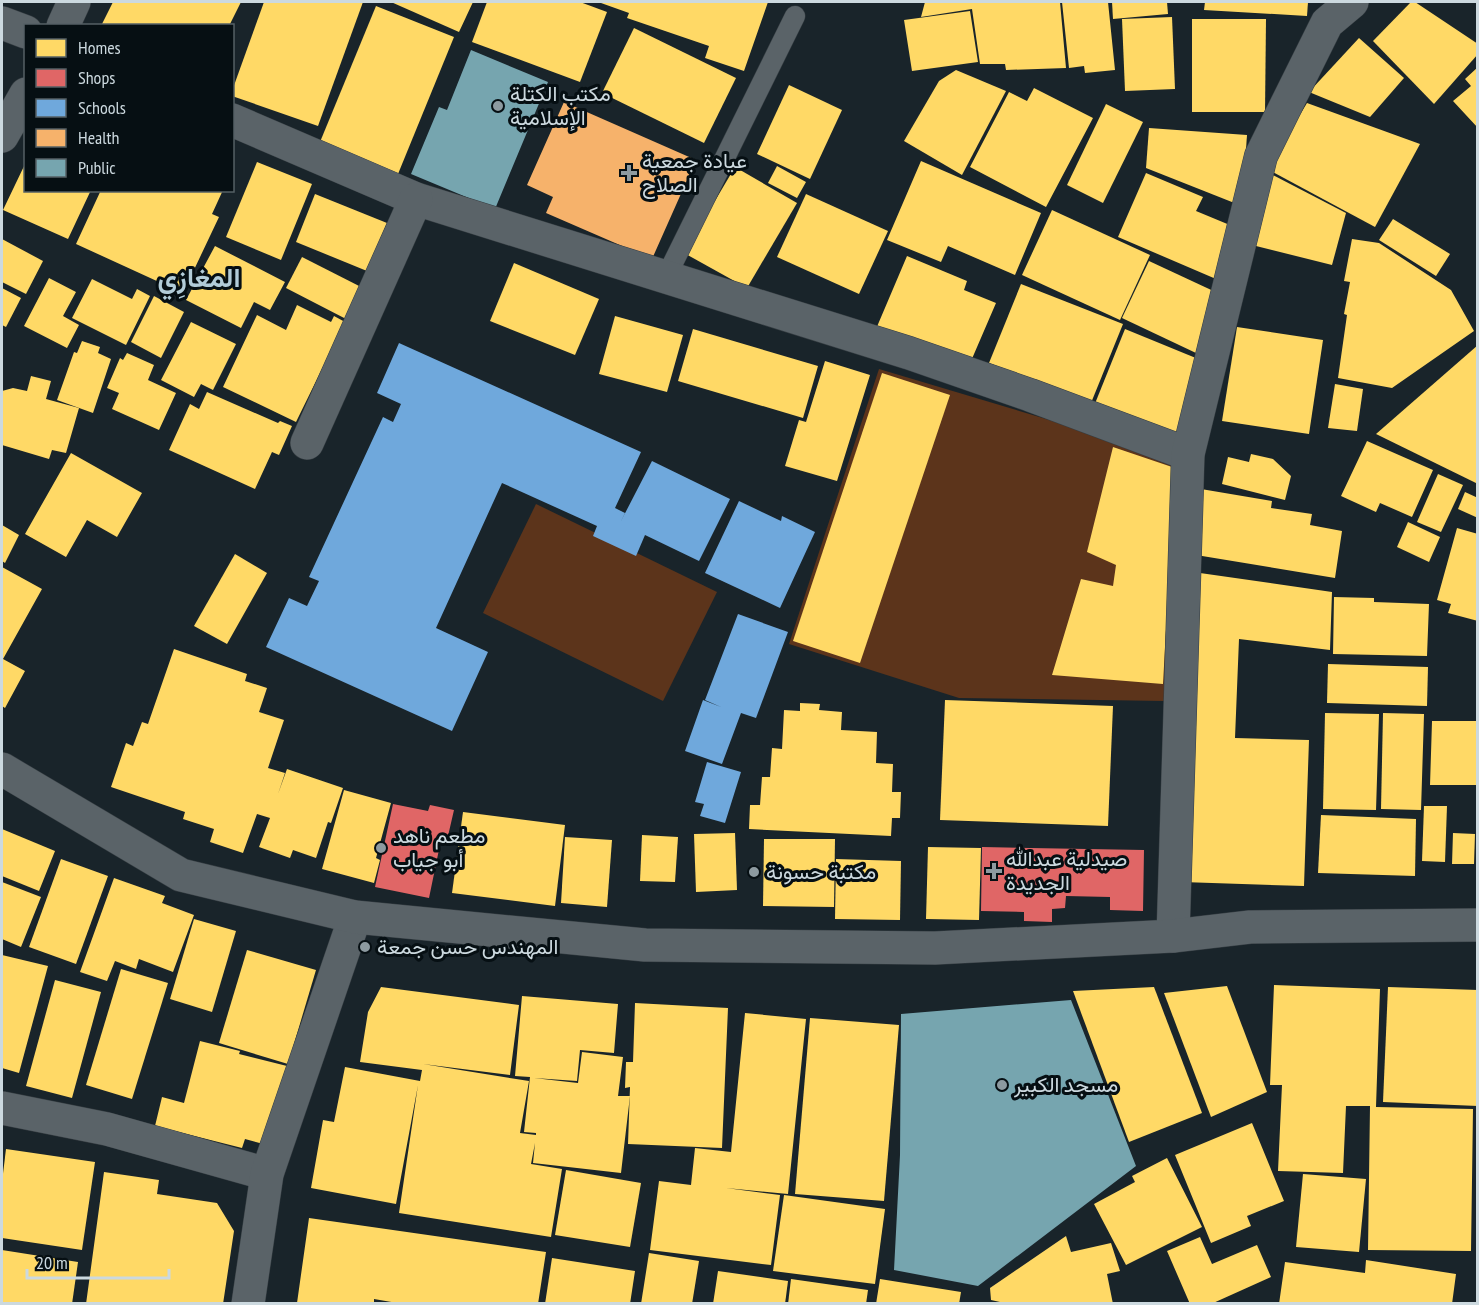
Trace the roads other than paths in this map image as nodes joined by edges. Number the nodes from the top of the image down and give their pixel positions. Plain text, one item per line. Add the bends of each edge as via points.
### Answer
1 (74, 2) edge
2 (1352, 2) edge
3 (795, 15) dead end
4 (2, 23) edge
5 (64, 24) edge
6 (24, 31) edge
7 (24, 98) edge
8 (234, 121) edge
9 (2, 136) edge
10 (416, 199) junction
11 (666, 277) junction
12 (306, 443) dead end
13 (1188, 454) junction
14 (2, 769) edge
15 (355, 917) junction
16 (1478, 925) edge
17 (1173, 936) junction
18 (2, 1108) edge
19 (267, 1174) junction
20 (248, 1304) edge

1 - 5 street
2 - 13 street via 1327,23 1261,156
3 - 11 lane
4 - 6 street
7 - 9 street
8 - 10 street
10 - 11 street
10 - 12 street
11 - 13 street via 920,357
13 - 17 street
14 - 15 street via 181,875
15 - 17 street via 645,945 935,948
15 - 19 street
16 - 17 street via 1250,927
18 - 19 street via 107,1129
19 - 20 street

